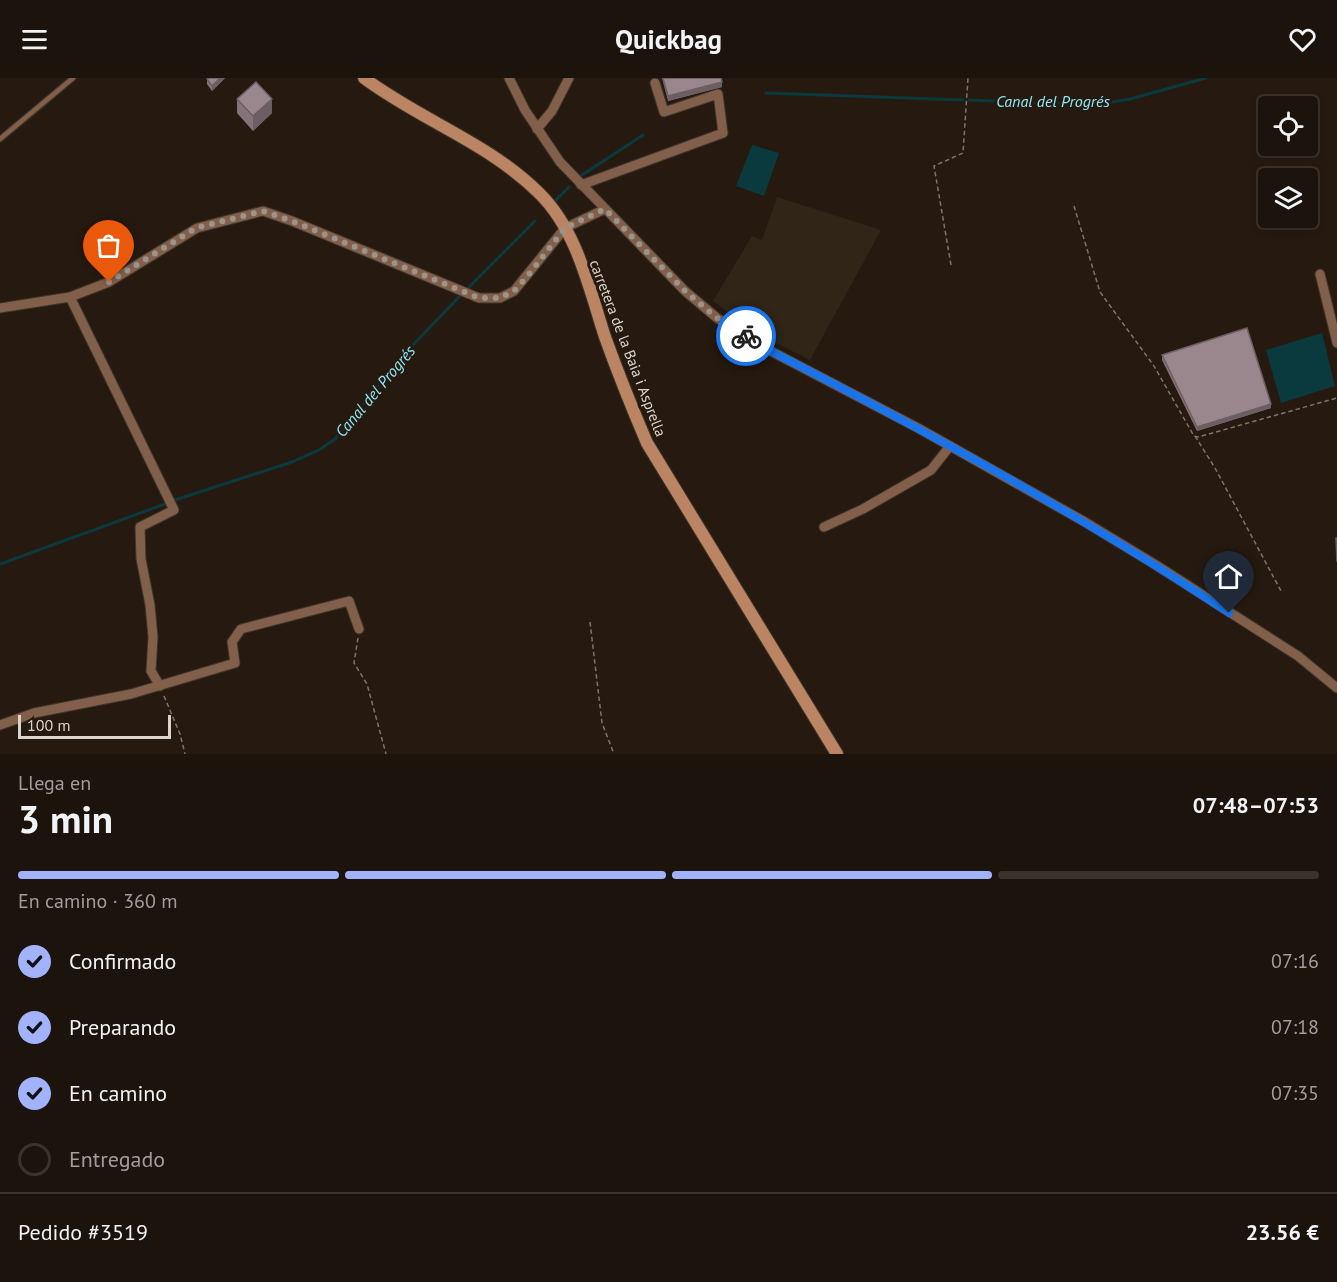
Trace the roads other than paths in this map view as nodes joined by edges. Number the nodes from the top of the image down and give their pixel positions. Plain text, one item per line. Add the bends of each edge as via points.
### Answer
1 (73, 78) edge
2 (364, 78) edge
3 (509, 78) edge
4 (569, 78) edge
5 (656, 83) dead end
6 (537, 129) junction
7 (0, 139) edge
8 (581, 185) junction
9 (605, 209) junction
10 (565, 228) junction
11 (1320, 274) dead end
12 (70, 297) junction
13 (0, 308) edge
14 (1337, 343) edge
15 (950, 446) junction
16 (824, 527) dead end
17 (359, 629) road end
18 (160, 687) junction
19 (1337, 688) edge
20 (0, 725) edge
21 (837, 754) edge

1 - 7 lane
2 - 10 main road, carretera de la Baia i Asprella via 512,170 540,194
3 - 6 street
4 - 6 street via 552,111
5 - 8 street via 664,112 718,94 723,133
6 - 8 street
8 - 9 street
9 - 10 street
9 - 15 street via 717,318 763,347
10 - 12 street via 514,291 500,298 479,298 263,211 196,228 109,282
10 - 21 main road, carretera de la Baia i Asprella via 646,443
11 - 14 street
12 - 13 street
12 - 18 street via 174,510 140,528 153,637 151,671
15 - 16 street via 931,470
15 - 19 street via 1156,565 1298,656
17 - 18 street via 348,602 241,629 231,642 235,663
18 - 20 street via 34,713

